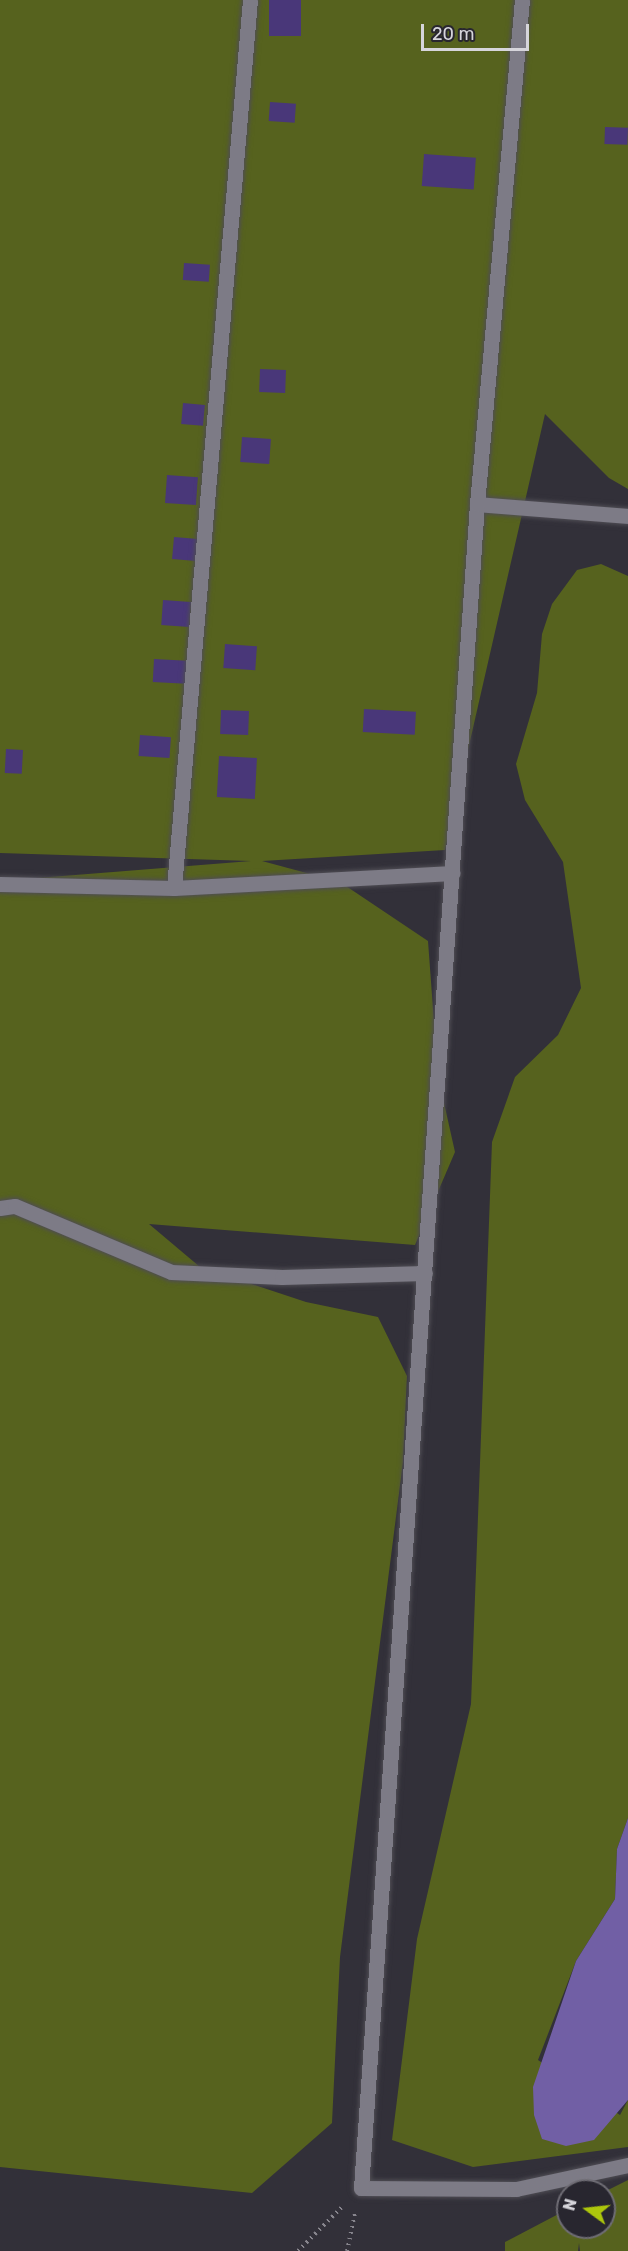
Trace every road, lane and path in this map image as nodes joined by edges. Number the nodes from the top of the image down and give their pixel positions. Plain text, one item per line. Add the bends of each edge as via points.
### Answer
1 (250, 0) edge
2 (522, 0) edge
3 (477, 504) junction
4 (628, 516) edge
5 (453, 873) junction
6 (0, 884) edge
7 (174, 888) junction
8 (0, 1208) edge
9 (426, 1273) junction
10 (628, 2165) edge
11 (361, 2188) junction
12 (298, 2251) edge
13 (347, 2251) edge

1 - 7 street
2 - 3 street
3 - 4 street
3 - 5 street
5 - 7 street
5 - 9 street
6 - 7 street
8 - 9 street via 15,1206 171,1272 282,1277
9 - 11 street
10 - 11 street via 516,2189
11 - 12 path
11 - 13 path

